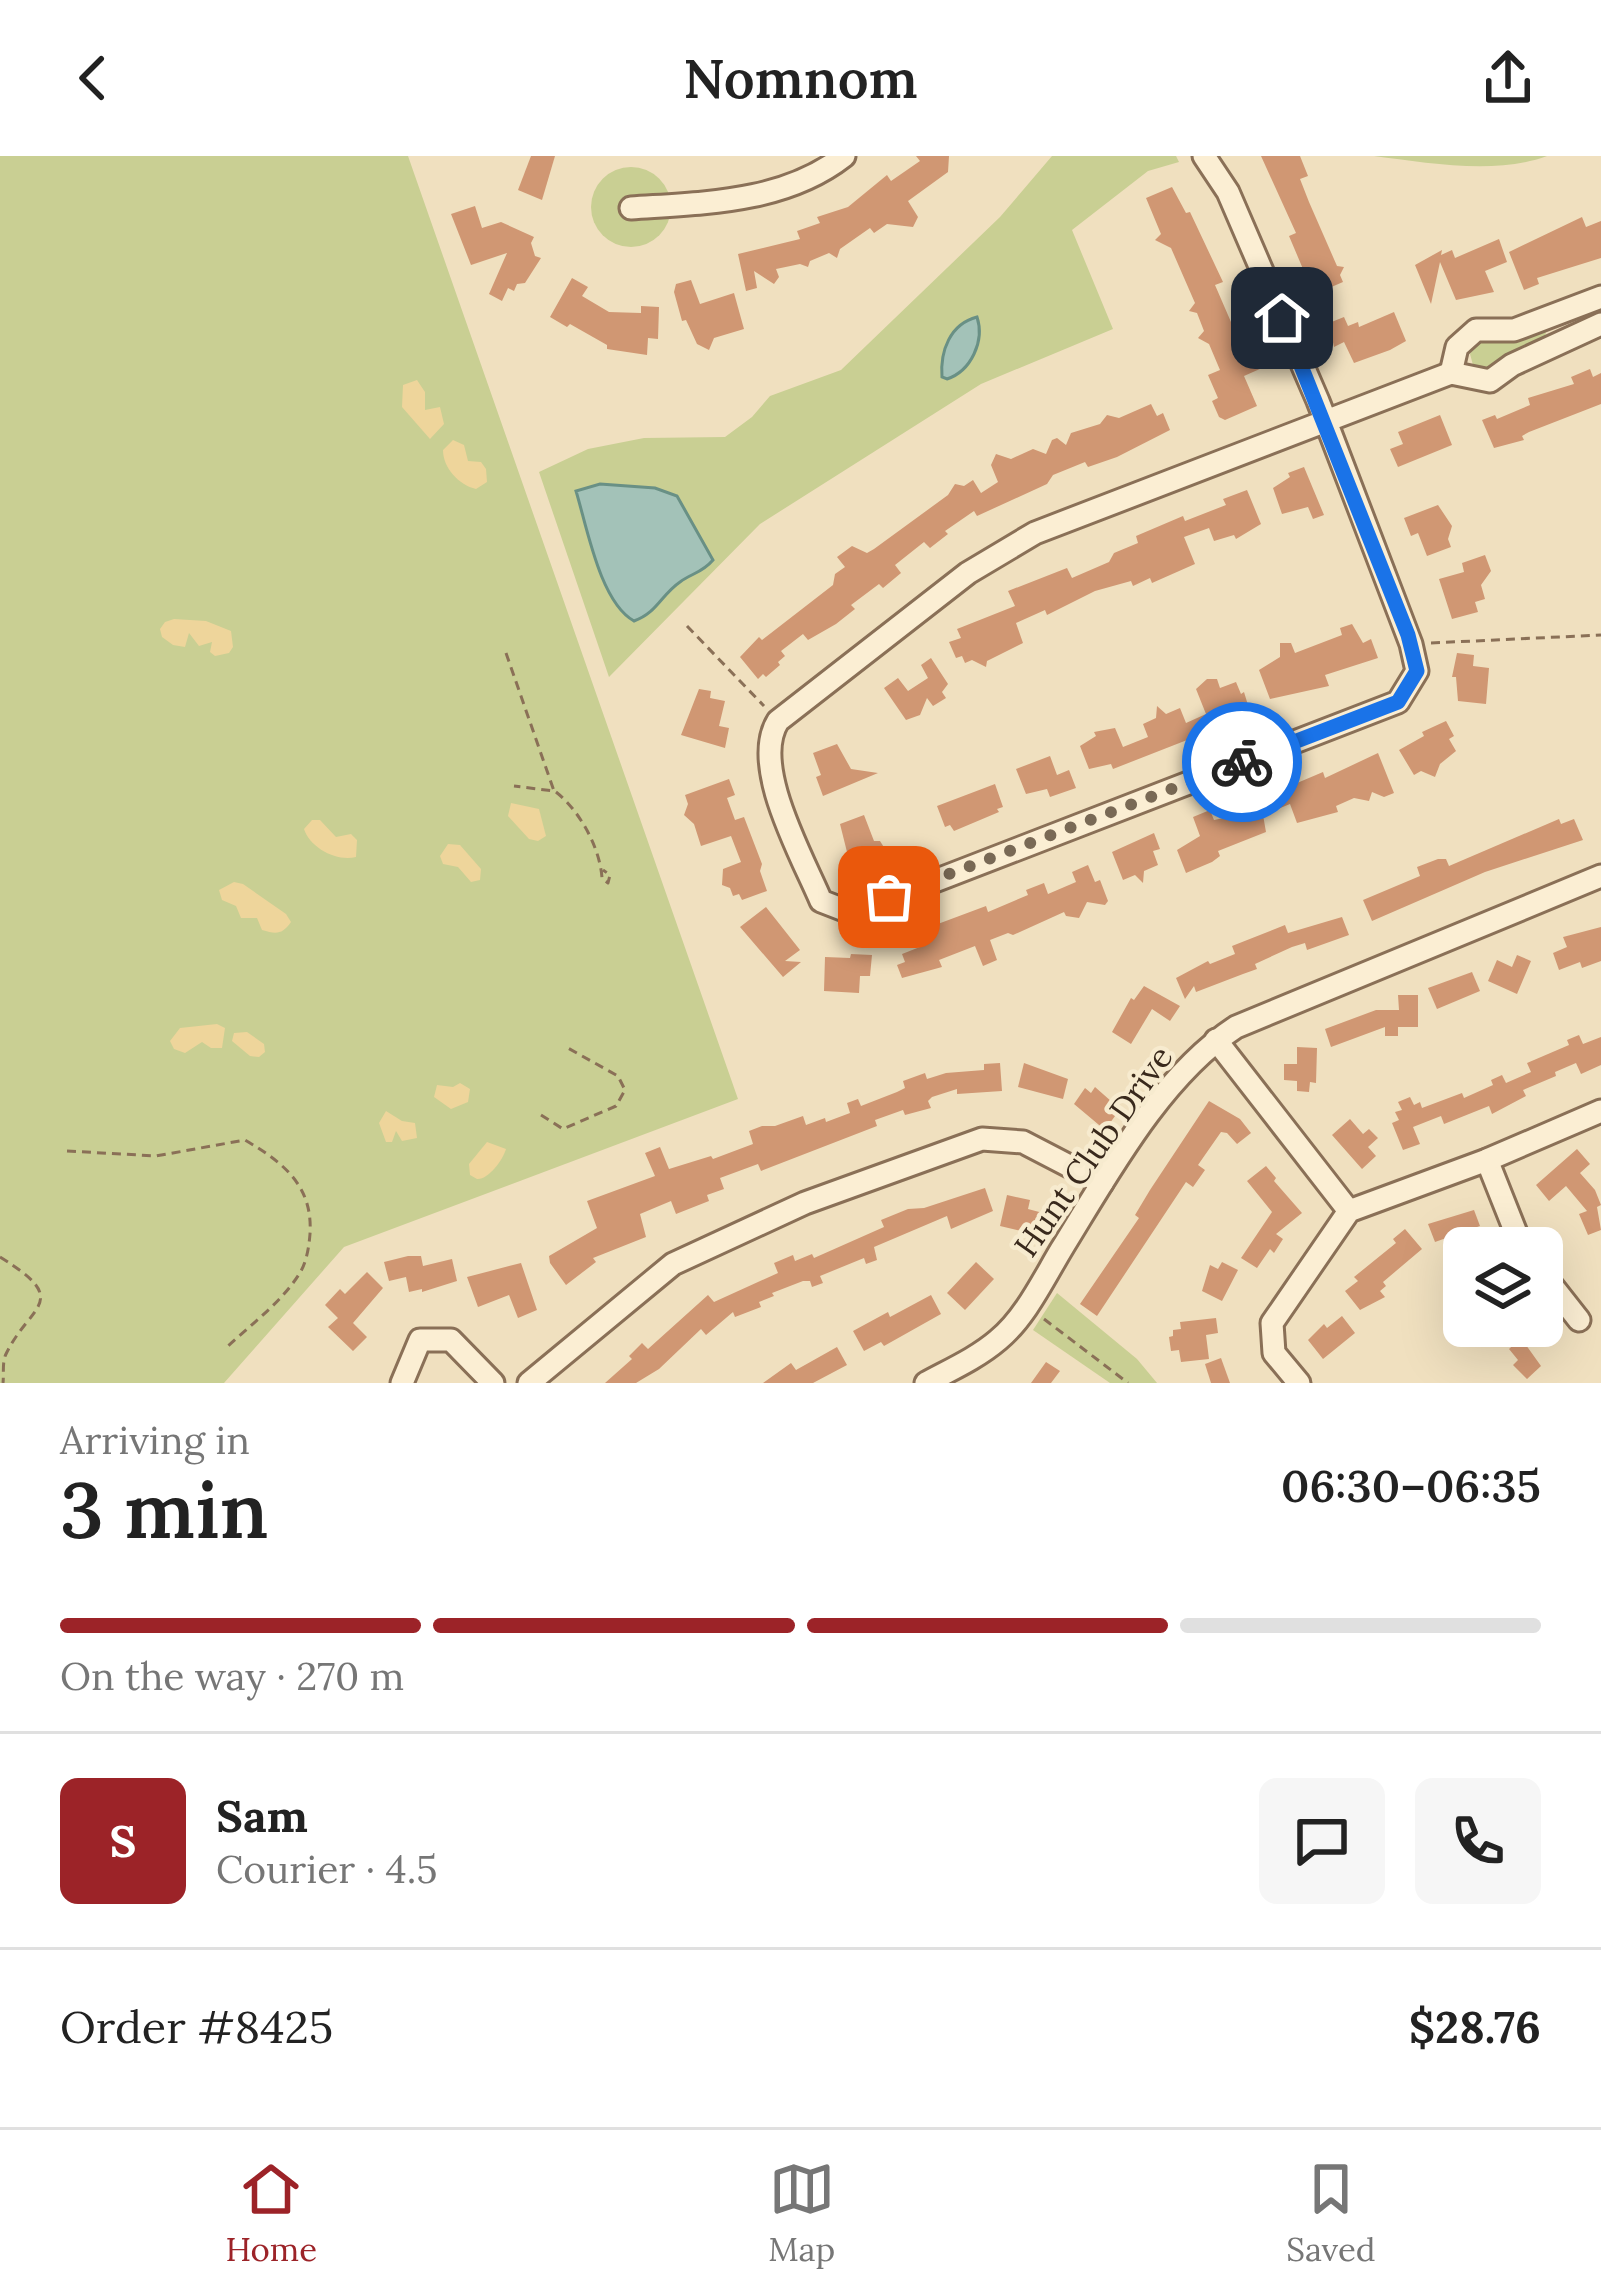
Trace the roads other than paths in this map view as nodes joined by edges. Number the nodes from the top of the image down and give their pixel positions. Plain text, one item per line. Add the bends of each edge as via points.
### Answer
1 (844, 156) edge
2 (1204, 156) edge
3 (631, 208) dead end
4 (1601, 297) edge
5 (1601, 324) edge
6 (1451, 373) junction
7 (1325, 418) junction
8 (1601, 875) edge
9 (1216, 1040) junction
10 (1601, 1111) edge
11 (1486, 1160) junction
12 (1102, 1183) junction
13 (1348, 1211) junction
14 (1513, 1227) edge
15 (1563, 1300) edge
16 (1579, 1320) dead end
17 (402, 1383) edge
18 (493, 1383) edge
19 (529, 1383) edge
20 (926, 1383) edge
21 (1299, 1383) edge

1 - 3 street via 738,200
2 - 7 street via 1228,192
4 - 6 street via 1514,330 1476,330 1457,347
5 - 6 street via 1490,381
6 - 7 street
7 - 7 street via 1007,546 778,721 768,751 772,779 821,901 852,913 1398,702 1417,671 1411,644
8 - 9 street, Hunt Club Drive
9 - 12 street, Hunt Club Drive via 1182,1072
9 - 13 street
10 - 11 street
11 - 13 street
11 - 14 street
12 - 19 street via 1022,1142 982,1139 806,1203 673,1264
12 - 20 street, Hunt Club Drive via 999,1340
13 - 21 street via 1272,1323 1274,1353
15 - 16 street
17 - 18 street via 420,1340 451,1340

